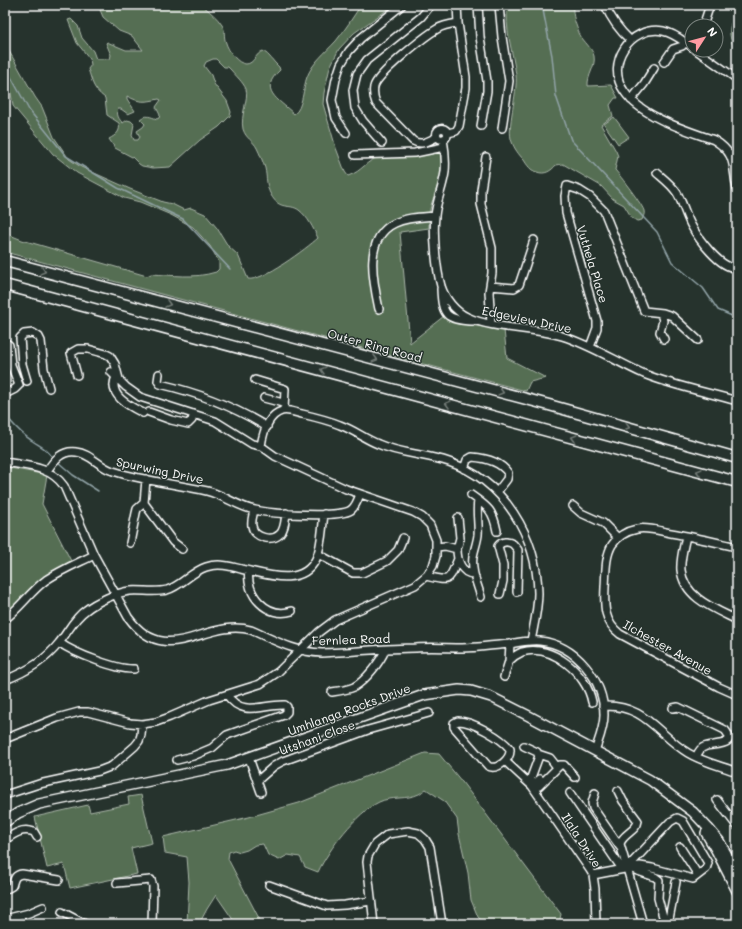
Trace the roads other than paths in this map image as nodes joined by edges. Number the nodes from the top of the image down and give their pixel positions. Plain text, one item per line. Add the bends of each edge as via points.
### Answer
1 (402, 5) edge
2 (431, 5) edge
3 (457, 5) edge
4 (478, 5) edge
5 (499, 5) edge
6 (605, 5) edge
7 (710, 5) edge
8 (706, 18) edge
9 (458, 23) junction
10 (630, 40) junction
11 (684, 42) edge
12 (684, 46) edge
13 (708, 58) edge
14 (664, 62) dead end
15 (654, 68) dead end
16 (737, 79) edge
17 (631, 100) junction
18 (481, 126) dead end
19 (502, 128) dead end
20 (346, 133) dead end
21 (443, 137) junction
22 (382, 143) dead end
23 (444, 147) junction
24 (354, 155) dead end
25 (486, 157) dead end
26 (657, 173) dead end
27 (737, 189) edge
28 (434, 216) junction
29 (534, 240) dead end
30 (5, 261) edge
31 (737, 268) edge
32 (5, 285) edge
33 (490, 286) junction
34 (378, 309) dead end
35 (660, 313) junction
36 (491, 324) junction
37 (664, 339) dead end
38 (698, 340) dead end
39 (5, 342) edge
40 (590, 347) junction
41 (22, 364) junction
42 (8, 365) edge
43 (159, 374) dead end
44 (77, 376) dead end
45 (115, 376) junction
46 (255, 380) dead end
47 (27, 381) dead end
48 (49, 388) dead end
49 (5, 394) edge
50 (264, 398) dead end
51 (737, 401) edge
52 (284, 407) junction
53 (194, 414) junction
54 (267, 427) junction
55 (261, 446) junction
56 (737, 458) edge
57 (5, 462) edge
58 (464, 469) junction
59 (47, 471) junction
60 (146, 479) junction
61 (737, 482) edge
62 (497, 492) junction
63 (360, 494) junction
64 (471, 495) dead end
65 (478, 501) junction
66 (144, 503) junction
67 (573, 506) dead end
68 (254, 510) junction
69 (286, 513) junction
70 (324, 514) junction
71 (458, 518) dead end
72 (497, 531) dead end
73 (686, 536) junction
74 (403, 538) dead end
75 (618, 538) junction
76 (130, 543) dead end
77 (530, 545) junction
78 (437, 547) junction
79 (737, 547) edge
80 (182, 549) dead end
81 (457, 549) junction
82 (518, 550) junction
83 (318, 554) junction
84 (94, 555) junction
85 (458, 559) junction
86 (249, 571) junction
87 (473, 574) junction
88 (426, 576) junction
89 (517, 592) dead end
90 (500, 594) dead end
91 (116, 595) junction
92 (481, 597) dead end
93 (292, 611) dead end
94 (5, 619) edge
95 (737, 620) edge
96 (531, 641) junction
97 (60, 643) junction
98 (510, 644) junction
99 (385, 650) junction
100 (300, 651) junction
101 (509, 661) junction
102 (134, 669) dead end
103 (504, 677) dead end
104 (5, 680) edge
105 (332, 692) dead end
106 (227, 695) junction
107 (737, 695) edge
108 (592, 702) dead end
109 (603, 706) junction
110 (673, 708) dead end
111 (428, 713) dead end
112 (142, 724) junction
113 (5, 740) edge
114 (524, 746) dead end
115 (595, 751) junction
116 (538, 754) junction
117 (696, 757) junction
118 (249, 758) junction
119 (177, 760) dead end
120 (505, 761) junction
121 (557, 767) junction
122 (737, 772) edge
123 (575, 777) dead end
124 (540, 779) dead end
125 (257, 781) junction
126 (532, 786) junction
127 (618, 791) dead end
128 (261, 792) dead end
129 (570, 793) dead end
130 (595, 793) dead end
131 (5, 795) edge
132 (717, 800) dead end
133 (682, 804) junction
134 (5, 822) edge
135 (737, 826) edge
136 (37, 837) dead end
137 (5, 840) edge
138 (620, 847) junction
139 (680, 847) dead end
140 (625, 868) junction
141 (737, 873) edge
142 (593, 875) junction
143 (698, 875) junction
144 (60, 880) dead end
145 (676, 882) dead end
146 (117, 883) dead end
147 (268, 885) dead end
148 (5, 890) edge
149 (737, 891) edge
150 (371, 901) junction
151 (43, 907) dead end
152 (62, 912) dead end
153 (5, 919) edge
154 (84, 924) edge
155 (152, 924) edge
156 (374, 924) edge
157 (442, 924) edge
158 (596, 924) edge
159 (643, 924) edge
160 (666, 924) edge

1 - 20 street via 362,38 341,64 332,100 336,118
2 - 22 street via 420,18 368,60 358,74 353,90 355,108
3 - 9 street
4 - 18 street via 487,81
5 - 19 street via 509,82
6 - 10 street via 617,27
7 - 8 street
9 - 21 street via 466,88 459,126 456,131
9 - 21 street via 437,28 397,60 374,87 376,103 413,141 424,144
10 - 11 street via 654,31 672,34
10 - 17 street via 619,57 617,74 621,86
12 - 14 street via 673,49
13 - 16 street
15 - 17 street
17 - 27 street via 664,121 720,144 732,158
21 - 23 street, Edgeview Drive
23 - 24 street via 415,153
23 - 28 street, Edgeview Drive via 445,173
25 - 33 street via 481,204 492,248
26 - 31 street via 676,192 691,225 710,251 721,263 733,269
28 - 34 street via 396,222 381,235 372,262
28 - 36 street, Edgeview Drive via 436,253 445,295 456,310 469,318
29 - 33 street via 519,286
30 -> 56 highway, Outer Ring Road via 541,403
61 -> 32 highway
33 - 36 street via 488,300
35 - 37 street via 663,321 660,332
35 - 38 street via 672,316
35 - 40 street, Vuthela Place via 644,311 604,211 590,197 567,186 566,212 597,320 597,328
36 - 40 street, Edgeview Drive via 542,331
39 - 42 street via 9,345
40 - 51 street, Edgeview Drive via 659,379
41 - 42 street
41 - 47 street
41 - 48 street via 20,338 33,332 41,341
42 - 49 street via 19,385
43 - 54 street via 160,383 224,404
44 - 45 street via 71,353 78,349 88,349 110,356 115,364
45 - 53 street via 140,397
45 - 53 street via 116,393 129,406 188,424
46 - 52 street via 285,389
50 - 52 street
52 - 54 street via 272,418
52 - 58 street via 337,423 388,448 448,461
53 - 55 street via 215,421 244,440
54 - 55 street
55 - 63 street via 275,456
57 - 59 street, Fernlea Road
58 - 62 street
58 - 62 street via 467,460 472,457 489,460 504,468 508,473 507,479
59 - 60 street, Spurwing Drive via 59,456 76,452 89,456 110,470
59 - 84 street, Fernlea Road via 64,486
60 - 66 street
60 - 68 street, Spurwing Drive via 209,492
62 - 77 street via 516,515
63 - 70 street, Spurwing Drive via 352,509 339,514
63 - 78 street via 418,514 433,530
64 - 65 street
65 - 72 street via 493,514
65 - 87 street via 478,537 473,558
66 - 76 street via 137,509
66 - 80 street via 173,542
67 - 75 street via 581,513 603,523
68 - 69 street, Spurwing Drive
68 - 69 street via 254,531 269,538 275,537 282,530
69 - 70 street, Spurwing Drive
70 - 83 street
71 - 81 street via 460,538
73 - 75 street via 644,528 631,530
73 - 79 street
73 - 95 street via 681,570 688,589 698,599
74 - 83 street via 392,556 379,566 362,573 353,573
75 - 107 street, Ilchester Avenue via 610,549 607,561 604,605 611,625 623,636
77 - 82 street
77 - 96 street via 537,574 538,594
78 - 81 street
78 - 88 street via 435,561
81 - 85 street
82 - 89 street
82 - 90 street via 509,542 498,546 503,565
83 - 86 street via 311,566 299,575 285,577
84 - 91 street, Fernlea Road
84 - 94 street via 45,581
85 - 87 street via 465,571
85 - 88 street via 447,579
86 - 91 street via 212,565 200,569 168,590 131,591
86 - 93 street via 250,590 259,602 266,608 282,613
87 - 92 street
88 - 100 street via 415,585 335,620
91 - 97 street via 85,610
91 - 100 street, Fernlea Road via 133,624 153,638 180,641 237,627 251,630
96 - 98 street, Fernlea Road
96 - 109 street, Fernlea Road via 552,644 579,660 597,685
97 - 102 street via 78,653 124,669
97 - 104 street via 38,664
98 - 99 street, Fernlea Road
98 - 101 street
99 - 100 street, Fernlea Road via 322,654
99 - 105 street via 380,660 359,684
100 - 106 street via 269,679
101 - 103 street
101 - 108 street via 521,652 528,651 545,652 558,658 571,667 584,682
106 - 112 street via 209,700 170,718
106 - 119 street via 235,704 247,708 285,705 287,712 227,735 212,748
109 - 115 street, Fernlea Road via 603,724
109 - 117 street via 612,705 637,712
110 - 117 street via 678,707 728,733 728,741 724,744 702,747
111 - 125 street, Utshani Close via 368,730 277,763
112 - 113 street via 79,712 57,718
112 - 131 street via 139,741 112,766
114 - 116 street
115 - 118 main road, Umhlanga Rocks Drive via 491,697 459,690 424,695
115 - 133 main road, Umhlanga Rocks Drive via 650,780
116 - 121 street via 550,758
116 - 126 street
117 - 122 street
118 - 125 street
118 - 134 main road, Umhlanga Rocks Drive via 210,769 39,804
120 - 120 street via 510,753 507,746 476,726 462,721 454,723 455,728 488,766 494,767
120 - 126 street, Ilala Drive
121 - 123 street via 564,765
121 - 126 street
124 - 126 street
125 - 128 street
126 - 142 street, Ilala Drive
127 - 138 street via 638,822 621,839
129 - 140 street
130 - 138 street via 593,808
132 - 135 street
133 - 141 main road, Umhlanga Rocks Drive via 710,830
133 - 149 main road, Umhlanga Rocks Drive via 711,841
136 - 137 street via 34,832 23,830
138 - 140 street
139 - 143 street
140 - 142 street
140 - 143 street via 652,868 691,879
140 - 143 street via 677,818 683,822 707,861 708,866
140 - 159 street
140 - 160 street via 658,879 658,898
142 - 158 street, Ilala Drive
144 - 148 street via 22,874 17,875 12,886
145 - 160 street
146 - 155 street via 152,881
147 - 150 street via 327,906
150 - 156 street
150 - 157 street via 367,862 370,851 388,834 408,830 418,833 428,842 432,853
151 - 153 street
152 - 154 street

